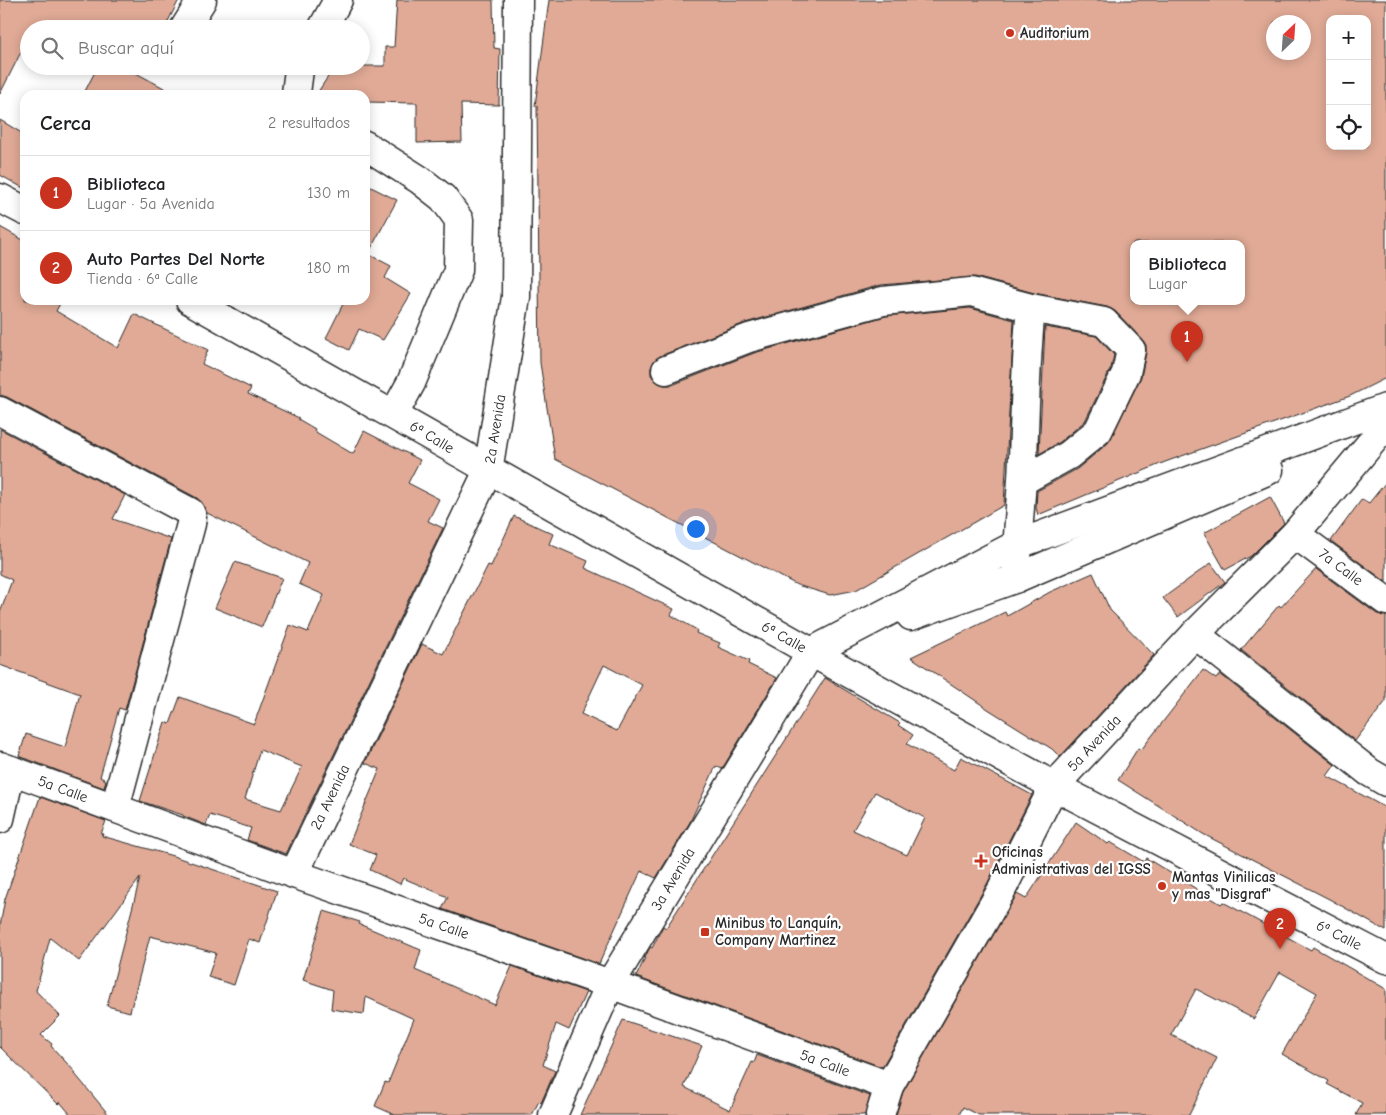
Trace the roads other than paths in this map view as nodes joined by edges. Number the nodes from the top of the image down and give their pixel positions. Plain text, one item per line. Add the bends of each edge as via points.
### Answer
1 (202, 0) edge
2 (338, 0) edge
3 (518, 0) edge
4 (190, 20) edge
5 (327, 20) edge
6 (298, 75) edge
7 (296, 90) edge
8 (370, 148) edge
9 (0, 198) edge
10 (20, 208) edge
11 (199, 305) edge
12 (1031, 308) junction
13 (666, 370) dead end
14 (1386, 408) edge
15 (0, 411) edge
16 (394, 414) junction
17 (1386, 420) edge
18 (1386, 425) edge
19 (488, 471) junction
20 (1022, 481) junction
21 (1295, 534) junction
22 (1016, 545) junction
23 (1016, 578) junction
24 (1386, 601) edge
25 (1195, 634) junction
26 (811, 652) junction
27 (6, 768) edge
28 (1386, 782) edge
29 (1054, 786) junction
30 (115, 808) junction
31 (0, 819) edge
32 (294, 874) junction
33 (1386, 959) edge
34 (610, 984) junction
35 (888, 1086) junction
36 (553, 1115) edge
37 (880, 1115) edge

1 - 4 street
2 - 5 street
3 - 19 street, 2a Avenida via 516,297
6 - 7 street
8 - 16 street via 443,198 459,220 458,270 411,383
9 - 10 street
11 - 16 street, 6ª Calle
12 - 13 street via 971,292 883,301 749,338
12 - 20 street
12 - 20 street via 1104,322 1131,350 1126,373 1098,431 1069,455
14 - 22 street
15 - 30 street via 190,512 192,517
16 - 19 street, 6ª Calle
17 - 23 street
18 - 21 street, 5a Avenida
19 - 26 street, 6ª Calle
19 - 32 street, 2a Avenida
20 - 22 street
21 - 24 street, 7a Calle
21 - 25 street, 5a Avenida
22 - 23 street
22 - 26 street
23 - 26 street
25 - 28 street via 1369,772
25 - 29 street, 5a Avenida
26 - 29 street, 6ª Calle
26 - 34 street, 3a Avenida
27 - 30 street, 5a Calle
27 - 31 street
29 - 33 street, 6ª Calle
29 - 35 street, 5a Avenida via 1000,893
30 - 32 street, 5a Calle
32 - 34 street, 5a Calle
34 - 35 street, 5a Calle
34 - 36 street, 3a Avenida
35 - 37 street, 5a Avenida

